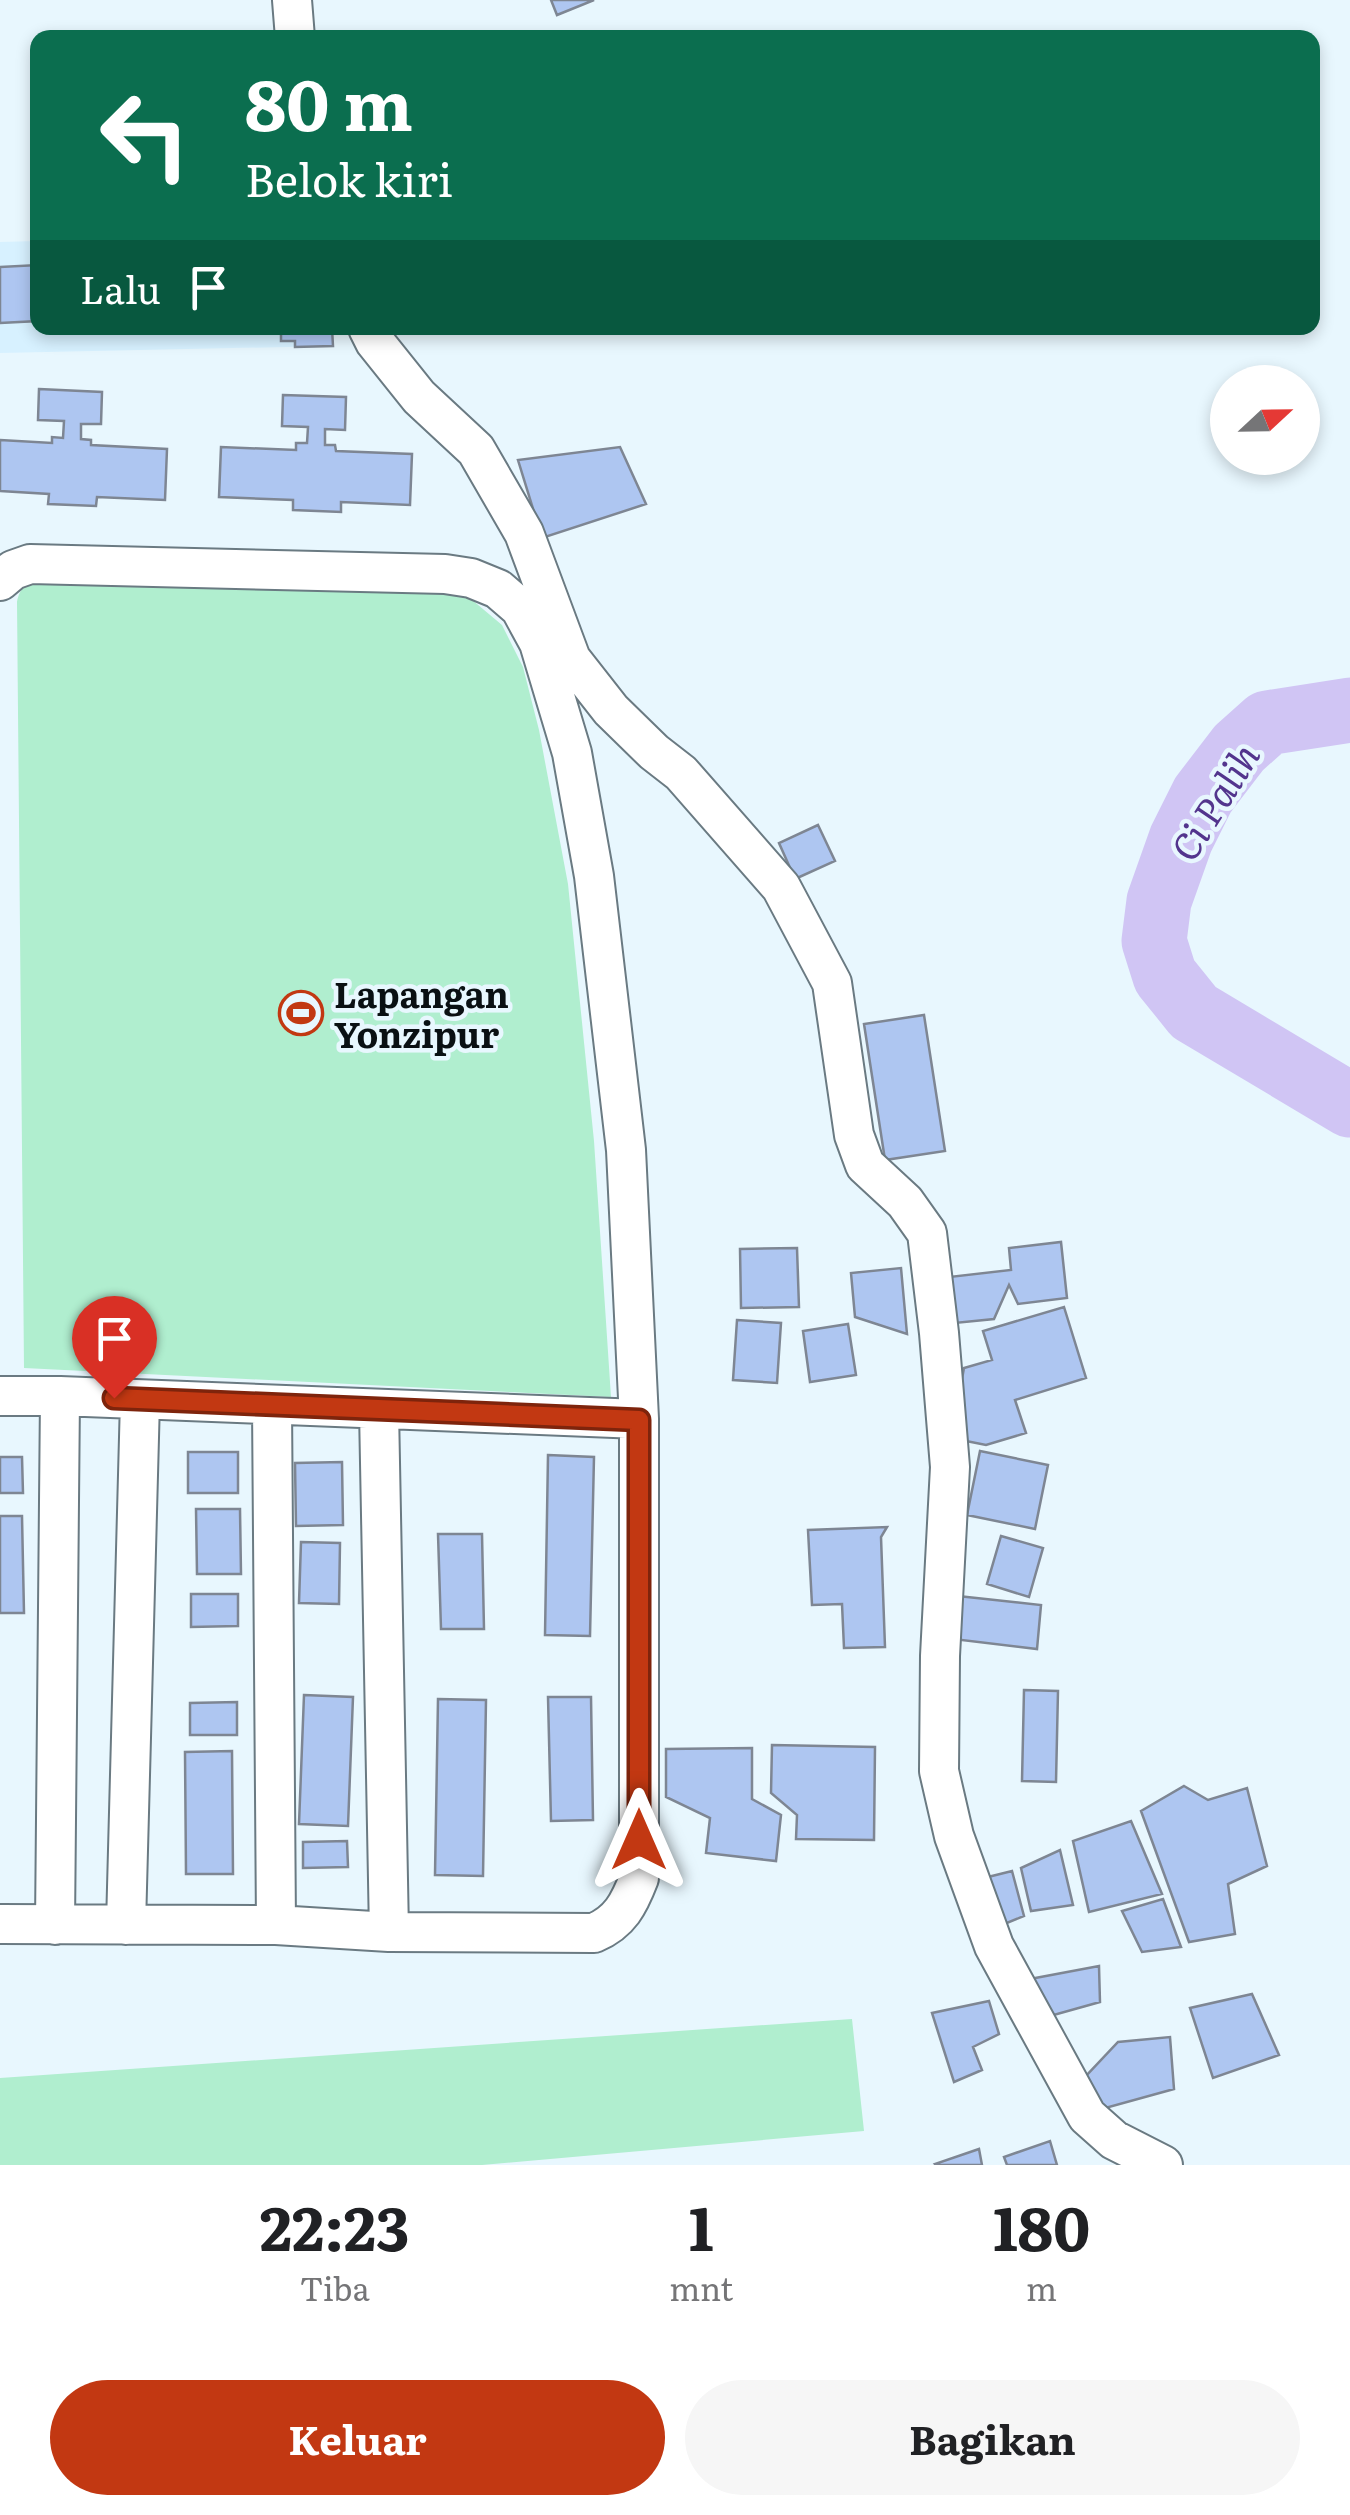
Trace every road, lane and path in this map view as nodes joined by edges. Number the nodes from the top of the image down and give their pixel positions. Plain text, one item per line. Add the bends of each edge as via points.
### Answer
1 (292, 0) edge
2 (294, 30) edge
3 (372, 335) edge
4 (0, 582) edge
5 (0, 1396) edge
6 (60, 1396) junction
7 (140, 1400) junction
8 (272, 1406) junction
9 (379, 1410) junction
10 (639, 1420) junction
11 (0, 1924) edge
12 (126, 1924) junction
13 (55, 1925) junction
14 (276, 1925) junction
15 (388, 1932) junction
16 (1163, 2165) edge

1 - 2 street
3 - 16 street via 419,397 476,450 524,533 571,659 611,710 681,773 781,887 832,983 854,1135 865,1164 927,1233 950,1467 939,1771 954,1836 994,1946 1087,2116 1114,2140
4 - 10 street via 30,564 445,574 498,589 520,608 539,642 572,753 594,876 626,1150
5 - 6 street
6 - 7 street
6 - 13 street
7 - 8 street
7 - 12 street
8 - 9 street
8 - 14 street
9 - 10 street
9 - 15 street
10 - 15 street via 639,1878 630,1901 594,1933
11 - 13 street
12 - 13 street
12 - 14 street
14 - 15 street

